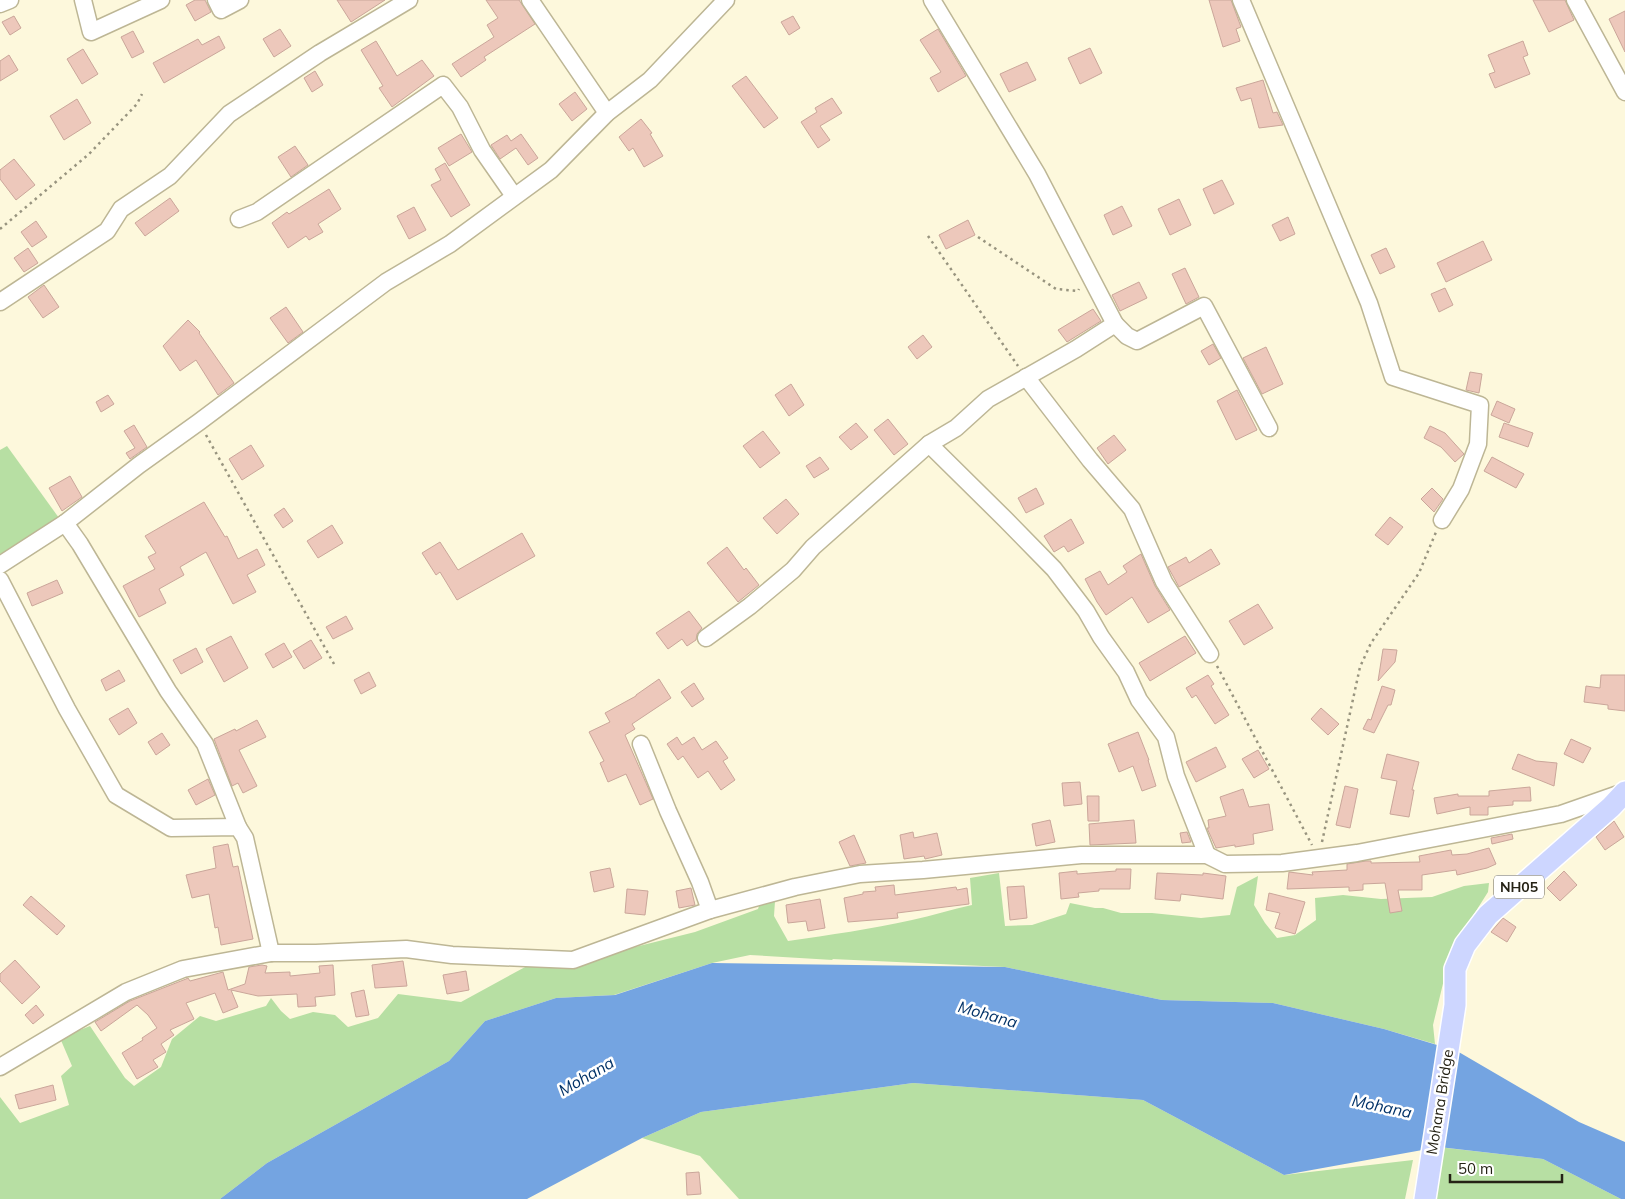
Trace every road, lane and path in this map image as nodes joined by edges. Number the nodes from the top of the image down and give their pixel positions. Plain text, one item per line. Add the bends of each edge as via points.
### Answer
1 (10, 0) edge
2 (83, 0) edge
3 (162, 0) edge
4 (216, 0) edge
5 (240, 0) edge
6 (409, 0) edge
7 (530, 0) edge
8 (932, 0) edge
9 (1241, 0) edge
10 (1575, 0) edge
11 (0, 4) edge
12 (715, 4) edge
13 (1625, 92) edge
14 (142, 94) dead end
15 (607, 113) junction
16 (514, 196) junction
17 (239, 219) dead end
18 (0, 229) edge
19 (928, 236) dead end
20 (978, 237) dead end
21 (1090, 276) junction
22 (0, 302) edge
23 (1115, 324) junction
24 (1026, 377) junction
25 (200, 422) junction
26 (1269, 428) dead end
27 (929, 444) junction
28 (1442, 520) joint
29 (65, 523) junction
30 (0, 565) edge
31 (0, 580) edge
32 (706, 638) dead end
33 (1210, 654) joint
34 (334, 664) dead end
35 (641, 744) dead end
36 (1625, 792) edge
37 (238, 827) junction
38 (1207, 855) junction
39 (1319, 858) junction
40 (710, 910) junction
41 (271, 953) junction
42 (0, 1067) edge
43 (1425, 1199) edge

1 - 11 street
2 - 3 street via 91,32
4 - 5 street via 221,10
6 - 22 street via 320,53 229,114 170,176 121,210 107,232
7 - 15 street
8 - 21 street via 1037,174
9 - 28 street via 1368,303 1393,377 1480,405 1478,444 1461,489
10 - 13 street
12 - 15 street via 650,80
14 - 18 path via 137,104 89,154
15 - 16 street via 551,170
16 - 17 street via 443,85 258,212
16 - 25 street via 450,244 386,282
19 - 24 path
20 - 21 path via 1056,289 1078,291
21 - 23 street
23 - 24 street
23 - 26 street via 1137,341 1204,306
24 - 27 street via 988,399 956,428
24 - 33 street via 1132,509 1164,582
25 - 29 street
25 - 34 path via 218,460
27 - 32 street via 813,547 793,570
27 - 38 street via 1054,569 1086,612 1166,737 1176,776
28 - 39 path via 1419,573 1371,643 1360,667
29 - 30 street
29 - 37 street via 168,691 205,744
31 - 37 street via 116,795 171,828
33 - 39 path
35 - 40 street
36 - 39 street via 1561,814
36 - 43 main road, Mohana Bridge / NH05 via 1611,808 1488,915 1465,945 1455,970 1455,1005
37 - 41 street via 245,838
38 - 39 street via 1225,864 1282,863
38 - 40 street via 1081,854 860,874 795,887
40 - 41 street via 573,960 452,955 406,949
41 - 42 street via 183,969 126,992

